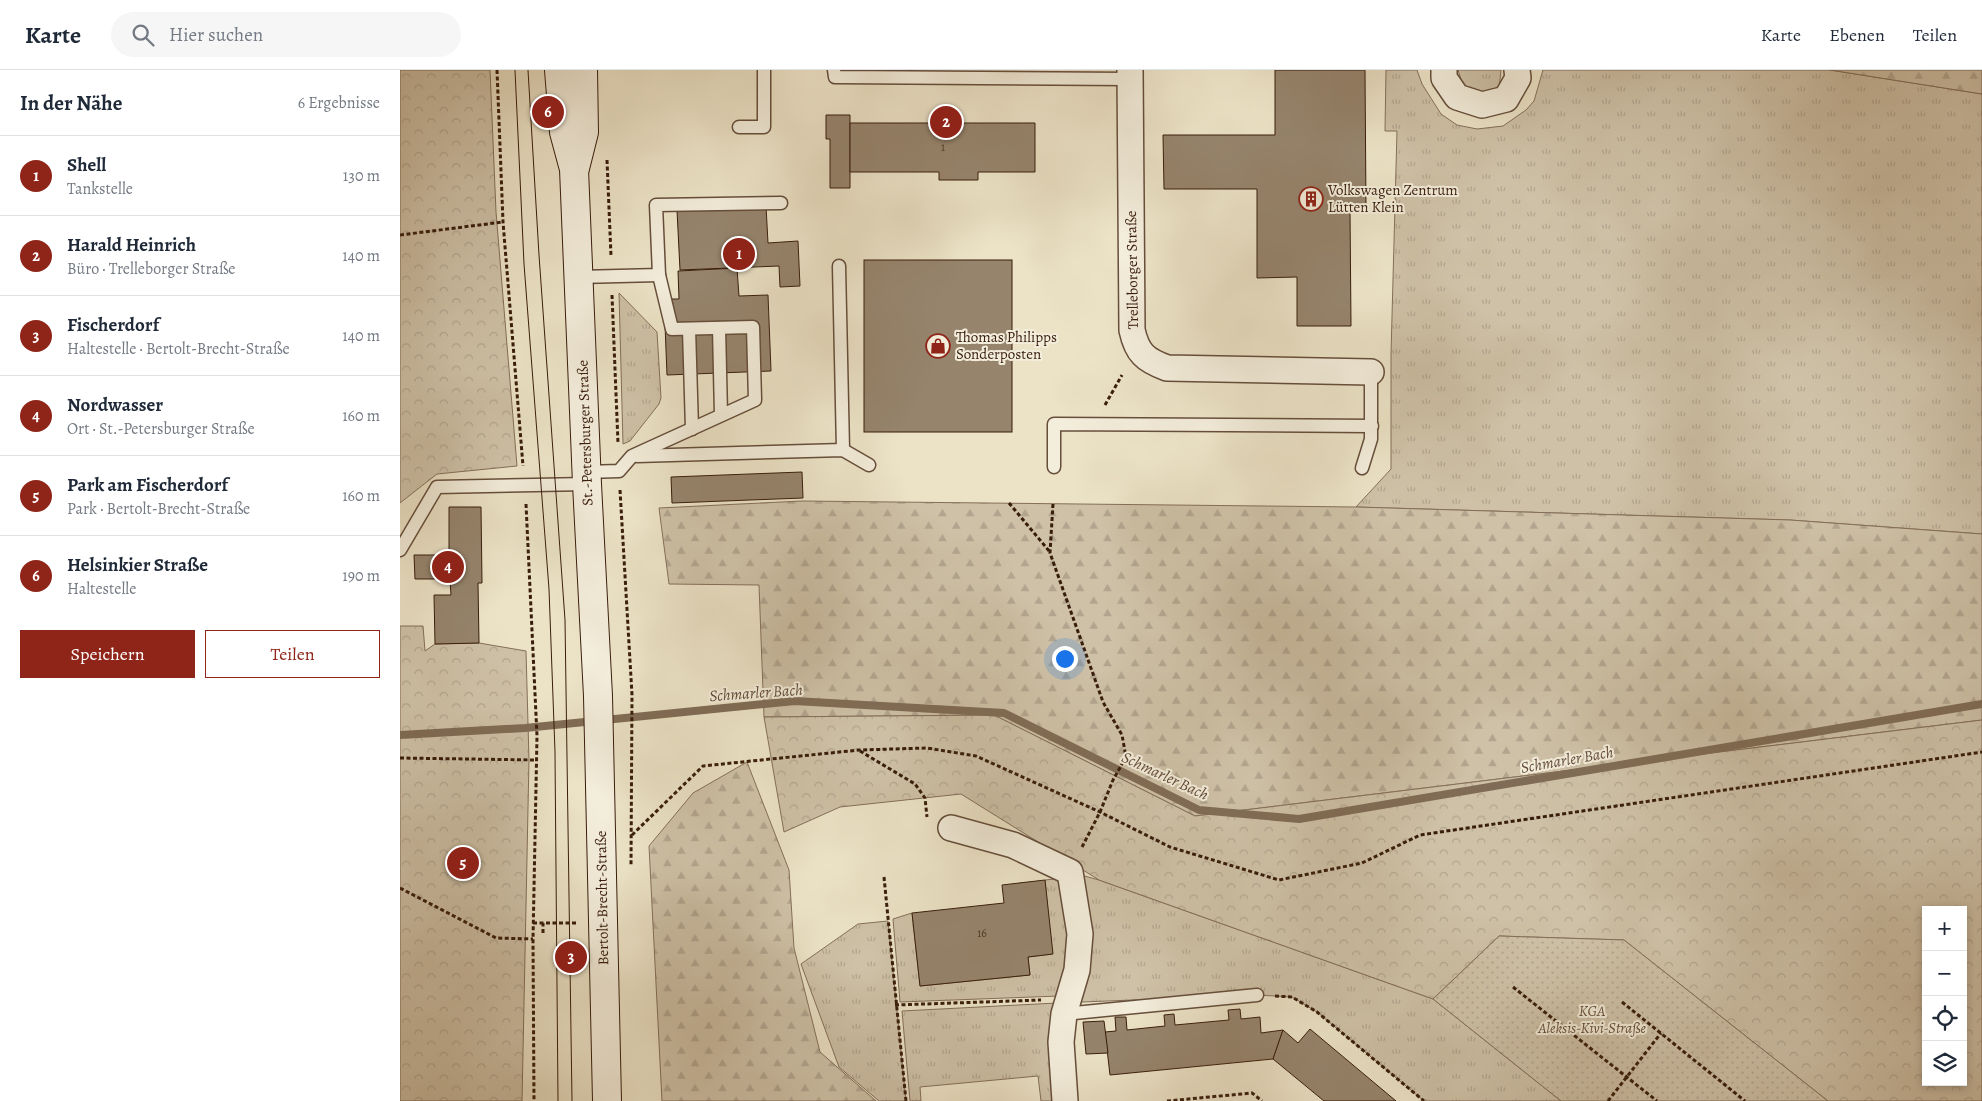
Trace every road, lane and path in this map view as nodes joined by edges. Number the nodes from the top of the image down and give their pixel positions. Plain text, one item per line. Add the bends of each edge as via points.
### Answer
1 (497, 70) edge
2 (559, 70) edge
3 (583, 70) edge
4 (764, 70) edge
5 (834, 70) edge
6 (1444, 70) edge
7 (1517, 70) edge
8 (1134, 89) edge
9 (740, 128) dead end
10 (607, 155) dead end
11 (574, 169) junction
12 (781, 203) dead end
13 (503, 222) junction
14 (400, 235) edge
15 (839, 266) dead end
16 (659, 275) junction
17 (615, 276) junction
18 (579, 277) junction
19 (719, 328) junction
20 (689, 329) junction
21 (1371, 372) joint
22 (1122, 375) dead end
23 (721, 415) junction
24 (1094, 424) junction
25 (1372, 426) junction
26 (692, 429) junction
27 (843, 450) junction
28 (632, 456) junction
29 (869, 465) dead end
30 (1054, 467) dead end
31 (1362, 468) dead end
32 (619, 470) junction
33 (587, 478) junction
34 (525, 485) junction
35 (1009, 503) dead end
36 (1053, 504) dead end
37 (400, 550) edge
38 (1050, 553) junction
39 (598, 696) joint
40 (859, 750) junction
41 (1982, 752) edge
42 (400, 758) edge
43 (536, 760) junction
44 (1100, 812) junction
45 (939, 825) joint
46 (1070, 872) junction
47 (884, 877) dead end
48 (400, 888) edge
49 (533, 923) junction
50 (543, 923) junction
51 (582, 923) dead end
52 (543, 933) dead end
53 (533, 939) junction
54 (1513, 987) dead end
55 (1257, 995) joint
56 (1622, 1002) dead end
57 (895, 1005) junction
58 (1066, 1007) junction
59 (1661, 1033) junction
60 (1628, 1078) junction
61 (1205, 1099) edge
62 (534, 1101) edge
63 (607, 1101) edge
64 (906, 1101) edge
65 (1065, 1101) edge
66 (1167, 1101) edge
67 (1262, 1101) edge
68 (1424, 1101) edge
69 (1608, 1101) edge
70 (1657, 1101) edge
71 (1744, 1101) edge

1 - 13 path
2 - 11 main road, St.-Petersburger Straße via 564,132
3 - 11 main road, St.-Petersburger Straße via 584,132
4 - 9 lane via 764,128
5 - 8 lane via 835,77
6 - 7 street via 1444,78 1456,97 1482,105 1506,99 1518,78
8 - 21 street, Trelleborger Straße via 1132,330 1141,352 1151,362 1167,368
10 - 17 path
11 - 18 main road, St.-Petersburger Straße
12 - 16 lane via 656,205
13 - 14 path
13 - 34 path
15 - 27 lane
16 - 17 lane
16 - 20 lane via 672,329
17 - 18 lane
17 - 32 path
18 - 33 main road, St.-Petersburger Straße
19 - 20 lane
19 - 23 lane
19 - 23 lane via 753,327 755,391 755,400
20 - 26 lane
21 - 25 lane
22 - 24 path
23 - 26 lane
24 - 25 lane
24 - 30 lane via 1054,424
25 - 31 lane
26 - 28 lane
27 - 28 lane
27 - 29 lane
28 - 32 lane
32 - 33 lane
32 - 40 path via 632,695 632,835 703,766
33 - 34 lane
33 - 39 main road, St.-Petersburger Straße
34 - 37 lane via 437,487
34 - 43 path
35 - 38 path
36 - 38 path
38 - 44 path via 1103,702 1122,735 1126,757
39 - 63 main road, Bertolt-Brecht-Straße
40 - 44 path via 927,748 976,756
40 - 45 path via 915,784
41 - 44 path via 1420,835 1362,863 1279,880 1170,847
42 - 43 path
43 - 49 path
44 - 46 path
45 - 46 street via 1013,845
46 - 58 street via 1080,934 1077,970
47 - 57 path
48 - 53 path via 496,938
49 - 50 path
49 - 53 path
50 - 51 path
50 - 52 path
53 - 62 path
54 - 60 path
55 - 58 lane
55 - 68 path via 1292,997 1317,1012
56 - 59 path
57 - 58 path
57 - 64 path
58 - 65 street via 1061,1042
59 - 60 path
59 - 71 path
60 - 69 path
60 - 70 path
61 - 66 path
61 - 67 path via 1252,1093

